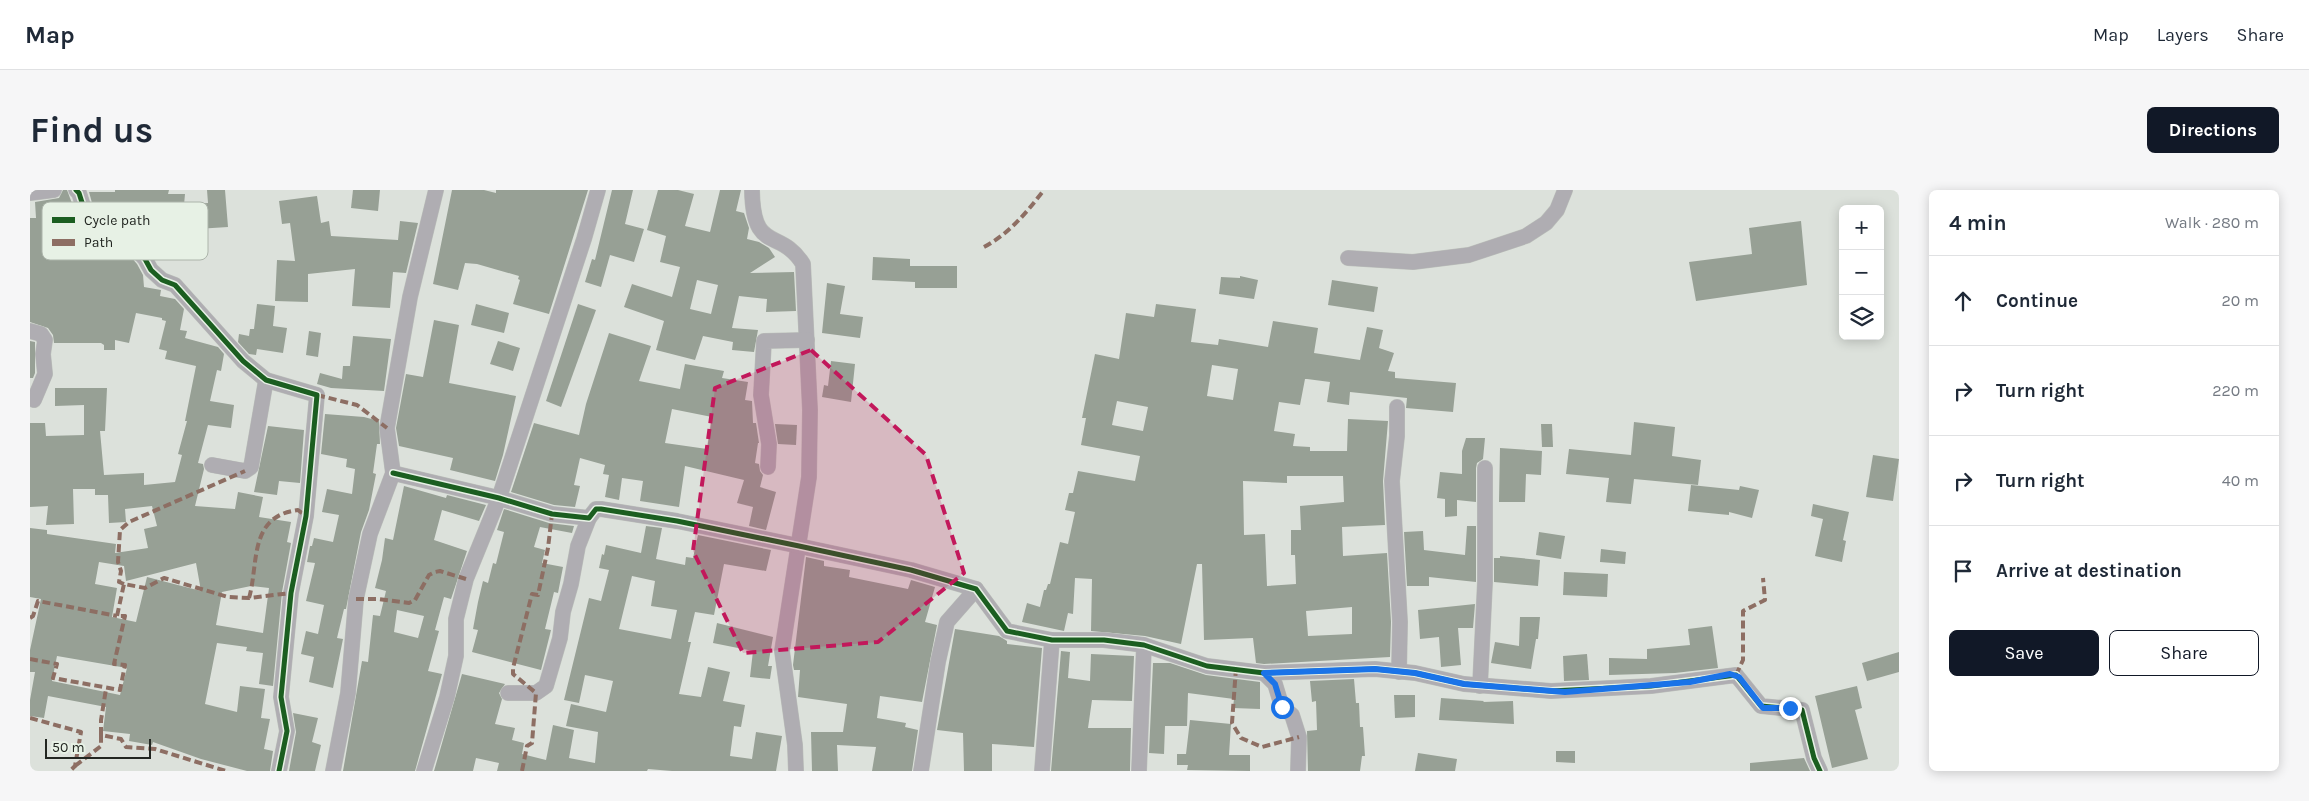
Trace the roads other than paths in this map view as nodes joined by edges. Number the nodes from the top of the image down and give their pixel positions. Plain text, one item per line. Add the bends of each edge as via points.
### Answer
1 (54, 190) edge
2 (76, 190) edge
3 (436, 190) edge
4 (598, 190) edge
5 (752, 190) edge
6 (1565, 190) edge
7 (30, 193) edge
8 (82, 202) edge
9 (1348, 258) dead end
10 (146, 260) edge
11 (30, 331) edge
12 (807, 340) junction
13 (266, 380) junction
14 (34, 400) dead end
15 (1397, 407) dead end
16 (212, 465) dead end
17 (768, 467) dead end
18 (1485, 468) dead end
19 (393, 473) junction
20 (499, 498) junction
21 (589, 518) junction
22 (799, 546) junction
23 (976, 589) junction
24 (1052, 640) junction
25 (1144, 645) junction
26 (1399, 672) junction
27 (1264, 673) junction
28 (1480, 686) junction
29 (508, 693) dead end
30 (279, 771) edge
31 (333, 771) edge
32 (424, 771) edge
33 (796, 771) edge
34 (921, 771) edge
35 (1042, 771) edge
36 (1139, 771) edge
37 (1298, 771) edge
38 (1820, 771) edge

1 - 7 street
2 - 8 street
3 - 19 street via 410,297 387,428
4 - 20 street
5 - 12 street via 754,218 761,232 797,255 803,264
6 - 9 street via 1558,210 1546,223 1526,236 1469,255 1413,262
10 - 13 street via 151,270 162,280 175,285 243,361
11 - 14 street via 42,334 45,340 45,374
12 - 17 street via 764,341 761,395 769,444
12 - 22 street via 808,478
13 - 16 street via 251,467 245,471
13 - 30 street via 317,395 306,516 291,593 281,697 286,731
15 - 26 street via 1392,481 1400,622
18 - 28 street via 1485,582
19 - 20 street
19 - 31 street via 370,534 356,600 348,693
20 - 21 street via 552,514
20 - 32 street via 460,599 456,619 456,656
21 - 22 street via 596,509 601,509
21 - 29 street via 578,546 560,638 546,686 536,693
22 - 23 street via 910,570
22 - 33 street via 782,651
23 - 24 street via 1007,631
23 - 34 street via 947,622
24 - 25 street via 1104,640
24 - 35 street
25 - 27 street via 1207,666
25 - 36 street
26 - 27 street via 1375,669
26 - 28 street
27 - 37 street via 1275,684 1282,707 1292,715 1299,737
28 - 38 street via 1565,692 1651,686 1736,675 1763,708 1802,710

